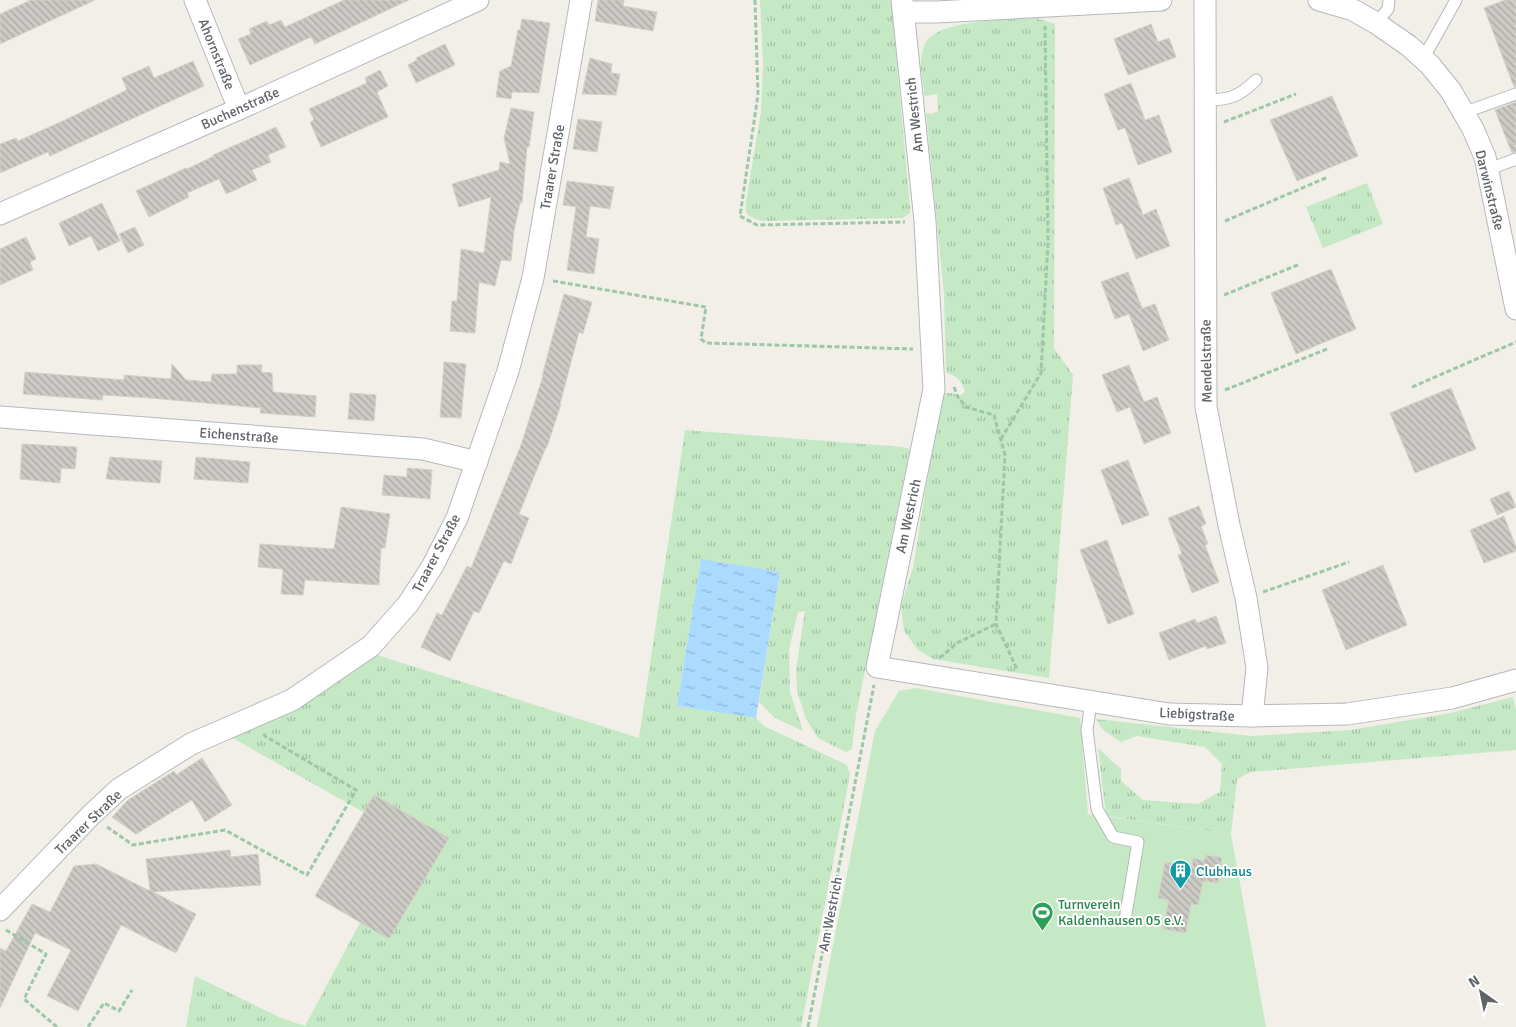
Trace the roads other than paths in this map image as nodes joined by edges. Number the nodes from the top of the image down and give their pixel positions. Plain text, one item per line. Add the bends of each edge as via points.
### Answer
1 (195, 0) edge
2 (478, 0) edge
3 (581, 0) edge
4 (1161, 0) edge
5 (1205, 0) edge
6 (1320, 0) edge
7 (1389, 0) edge
8 (1456, 0) edge
9 (903, 6) edge
10 (1376, 23) junction
11 (1423, 59) junction
12 (1256, 80) dead end
13 (1516, 94) edge
14 (1205, 101) junction
15 (239, 109) junction
16 (1463, 113) junction
17 (1516, 159) edge
18 (1487, 170) junction
19 (0, 214) edge
20 (1512, 273) edge
21 (1516, 309) edge
22 (0, 417) edge
23 (477, 462) junction
24 (877, 668) joint
25 (1516, 680) edge
26 (1092, 702) junction
27 (1252, 716) junction
28 (0, 910) edge
29 (1125, 920) dead end

1 - 15 street, Ahornstraße
2 - 15 street, Buchenstraße
3 - 23 street, Traarer Straße via 532,278 508,371
4 - 9 street via 936,12
5 - 14 street, Mendelstraße
6 - 10 street, Darwinstraße via 1353,10
7 - 10 lane via 1388,9
8 - 11 lane
9 - 24 street, Am Westrich via 925,221 934,389
10 - 11 street, Darwinstraße
11 - 16 street, Darwinstraße via 1450,91
12 - 14 lane via 1235,97
13 - 16 lane
14 - 27 street, Mendelstraße via 1206,407 1246,598 1257,668
15 - 19 street, Buchenstraße
16 - 18 street, Darwinstraße via 1485,157
17 - 18 lane
18 - 20 street, Darwinstraße
20 - 21 street, Darwinstraße
22 - 23 street, Eichenstraße via 423,449
23 - 28 street, Traarer Straße via 457,518 432,567 408,604 371,646 292,700 190,744 120,789
24 - 26 street, Liebigstraße
25 - 27 street, Liebigstraße via 1452,698 1347,714
26 - 27 street, Liebigstraße via 1169,714
26 - 29 lane via 1087,730 1097,809 1113,837 1138,842

